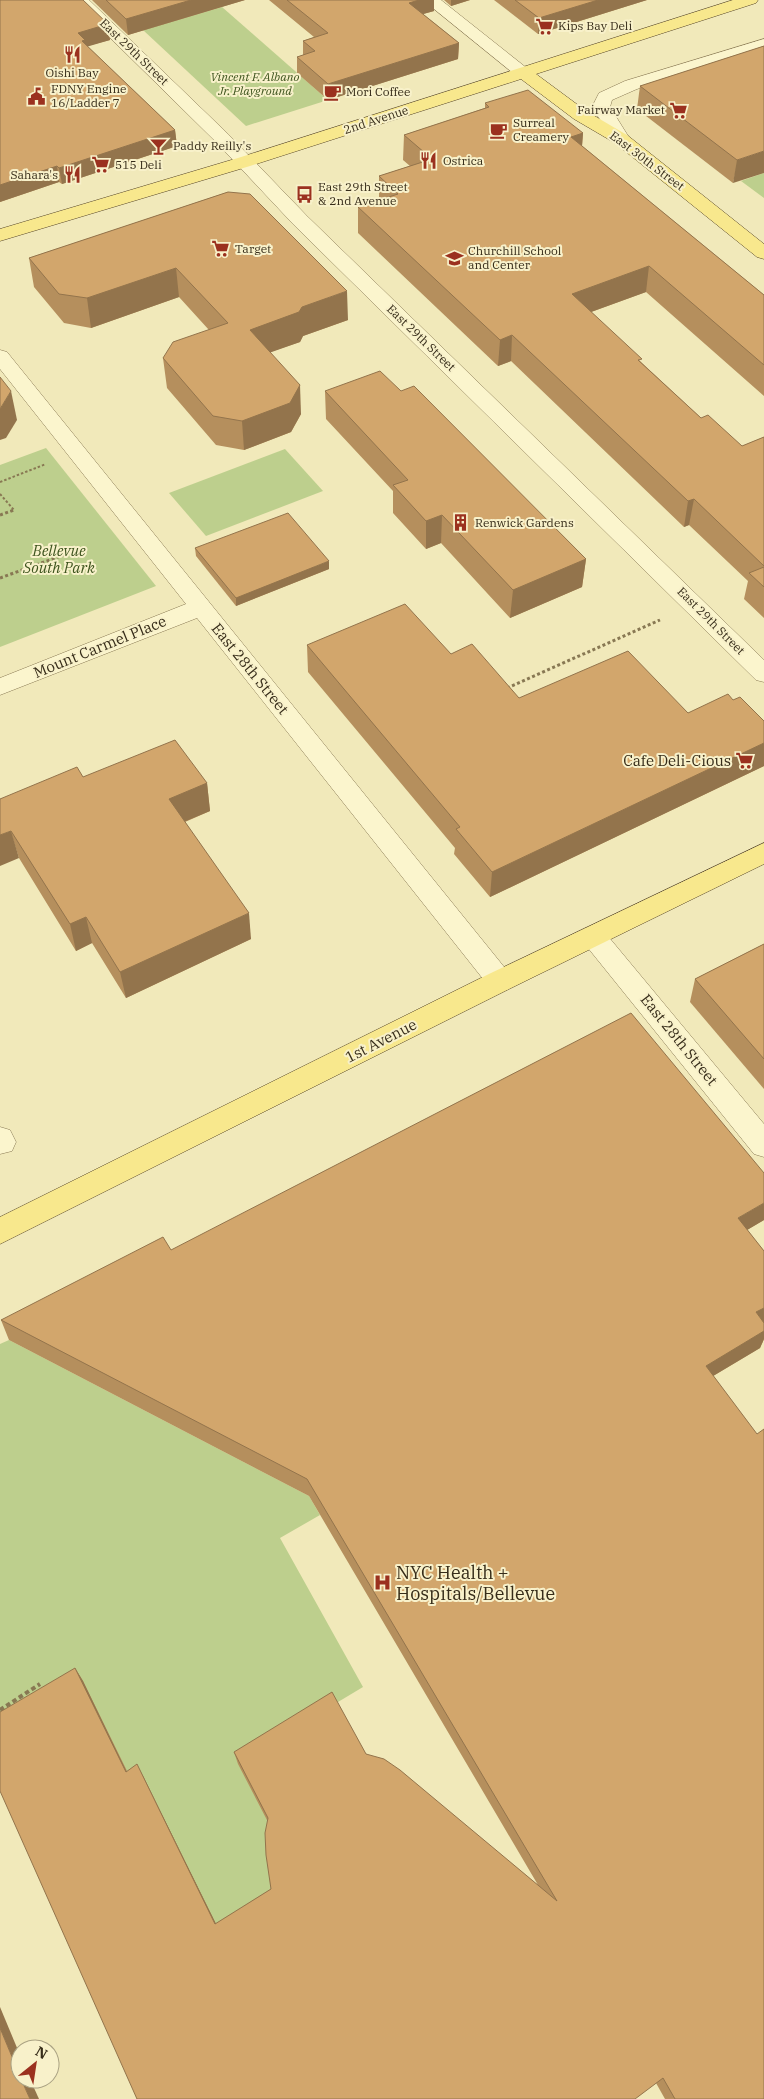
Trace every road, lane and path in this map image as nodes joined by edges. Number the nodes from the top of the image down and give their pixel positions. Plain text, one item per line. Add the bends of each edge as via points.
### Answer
1 (80, 0) edge
2 (431, 0) edge
3 (750, 0) edge
4 (764, 44) edge
5 (524, 73) junction
6 (621, 139) junction
7 (244, 162) junction
8 (0, 235) edge
9 (764, 252) edge
10 (0, 356) edge
11 (77, 452) junction
12 (0, 482) edge
13 (0, 494) edge
14 (0, 515) edge
15 (80, 548) dead end
16 (0, 578) edge
17 (201, 607) junction
18 (660, 620) dead end
19 (764, 674) edge
20 (0, 687) edge
21 (500, 691) edge
22 (764, 853) edge
23 (593, 936) junction
24 (500, 981) junction
25 (764, 1145) edge
26 (0, 1231) edge
27 (40, 1684) dead end
28 (0, 1710) edge

1 - 7 street, East 29th Street
2 - 5 street, East 30th Street
3 - 5 main road, 2nd Avenue
4 - 6 street via 631,85 605,97 601,107
5 - 6 main road, East 30th Street via 580,115
5 - 7 main road, 2nd Avenue
6 - 9 main road, East 30th Street
7 - 8 main road, 2nd Avenue
7 - 19 street, East 29th Street
10 - 11 street, East 28th Street
11 - 12 path
11 - 17 street, East 28th Street
13 - 14 path via 14,510
15 - 16 path
17 - 20 street, Mount Carmel Place
17 - 24 street, East 28th Street
18 - 21 path
22 - 23 main road, 1st Avenue
23 - 24 main road, 1st Avenue
23 - 25 street, East 28th Street
24 - 26 main road, 1st Avenue
27 - 28 path

